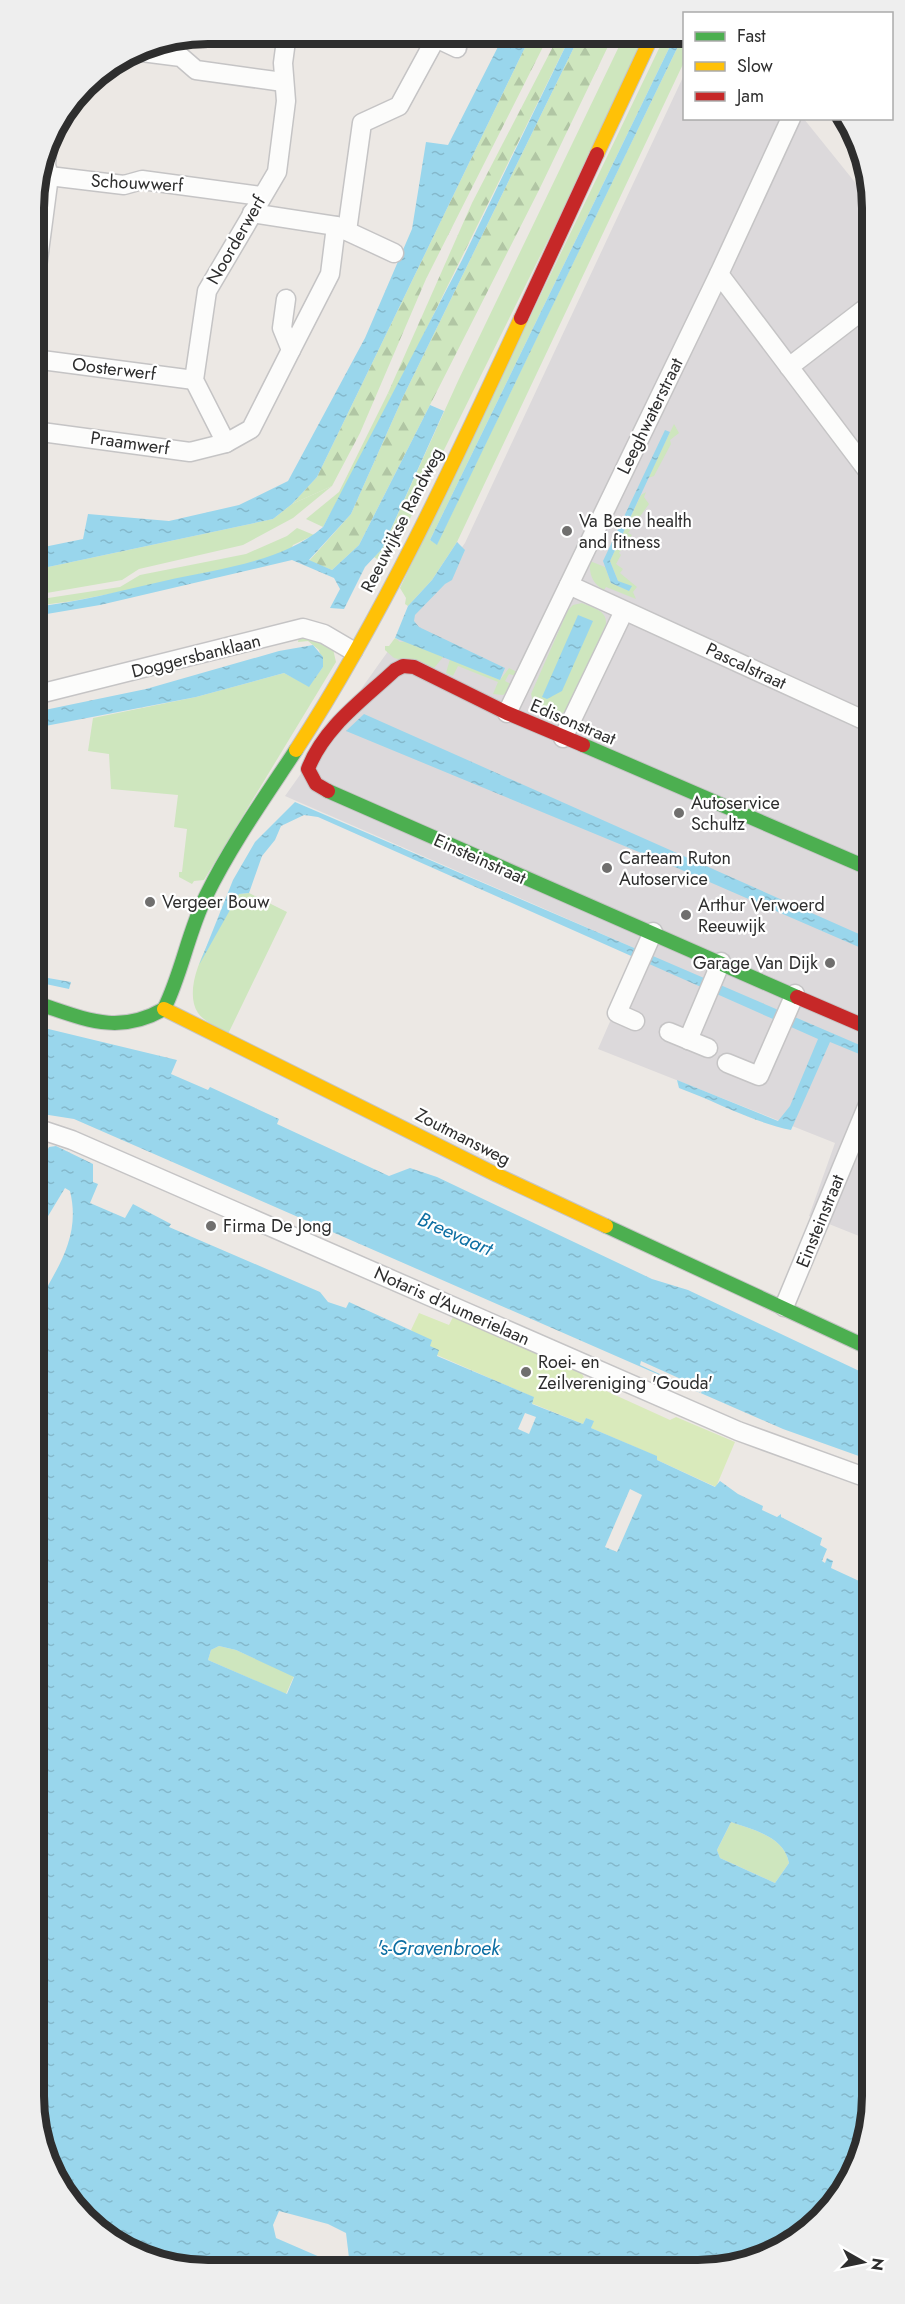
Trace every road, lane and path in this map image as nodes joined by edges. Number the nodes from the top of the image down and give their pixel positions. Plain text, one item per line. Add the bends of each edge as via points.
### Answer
1 (286, 43) edge
2 (433, 43) edge
3 (446, 43) edge
4 (649, 43) edge
5 (457, 48) dead end
6 (152, 53) edge
7 (283, 82) junction
8 (790, 120) edge
9 (48, 169) edge
10 (261, 196) junction
11 (252, 213) junction
12 (341, 228) junction
13 (394, 253) dead end
14 (719, 274) junction
15 (286, 299) dead end
16 (862, 311) edge
17 (291, 350) junction
18 (44, 360) edge
19 (789, 367) junction
20 (194, 380) junction
21 (44, 432) edge
22 (226, 443) junction
23 (862, 463) edge
24 (569, 585) junction
25 (624, 611) junction
26 (353, 651) junction
27 (44, 693) edge
28 (507, 713) junction
29 (862, 719) edge
30 (563, 738) junction
31 (310, 778) joint
32 (862, 865) edge
33 (653, 932) junction
34 (721, 962) junction
35 (795, 994) junction
36 (44, 1005) edge
37 (164, 1009) junction
38 (635, 1021) dead end
39 (862, 1025) edge
40 (669, 1032) dead end
41 (688, 1040) junction
42 (708, 1048) dead end
43 (727, 1063) dead end
44 (862, 1127) edge
45 (44, 1130) edge
46 (784, 1307) junction
47 (861, 1344) edge
48 (861, 1476) edge

1 - 7 street, Noorderwerf
2 - 12 street, Praamwerf via 399,106 362,123
3 - 5 street
4 - 26 street, Reeuwijkse Randweg via 427,513
6 - 7 street via 181,57 196,70
7 - 10 street, Noorderwerf via 286,101 277,172
8 - 14 street, Leeghwaterstraat
9 - 10 street, Schouwwerf via 124,185 142,180
10 - 11 street, Noorderwerf
11 - 12 street
11 - 20 street, Noorderwerf via 207,291
12 - 13 street
12 - 17 street, Praamwerf via 330,274
14 - 19 street
14 - 24 street, Leeghwaterstraat
15 - 17 street via 282,328
16 - 19 street
17 - 22 street, Praamwerf via 251,429
18 - 20 street, Oosterwerf
19 - 23 street
20 - 22 street
21 - 22 street, Praamwerf via 190,452
24 - 25 street, Pascalstraat
24 - 28 street, Leeghwaterstraat
25 - 29 street, Pascalstraat
25 - 30 street
26 - 27 street, Doggersbanklaan via 324,634 303,628
26 - 37 street, Reeuwijkse Randweg via 323,708 205,897
28 - 30 street, Edisonstraat
28 - 31 street, Edisonstraat via 414,667 403,666 326,737 311,759
30 - 32 street, Edisonstraat
31 - 33 street, Einsteinstraat via 336,796
33 - 34 street, Einsteinstraat
33 - 38 street via 617,1013
34 - 35 street, Einsteinstraat
34 - 41 street
35 - 39 street, Einsteinstraat
35 - 43 street via 759,1076
36 - 37 street via 124,1024
37 - 46 street, Zoutmansweg via 497,1175
40 - 41 street
41 - 42 street
44 - 46 street, Einsteinstraat
45 - 48 street, Notaris d'Aumerielaan via 738,1431
46 - 47 street, Zoutmansweg

